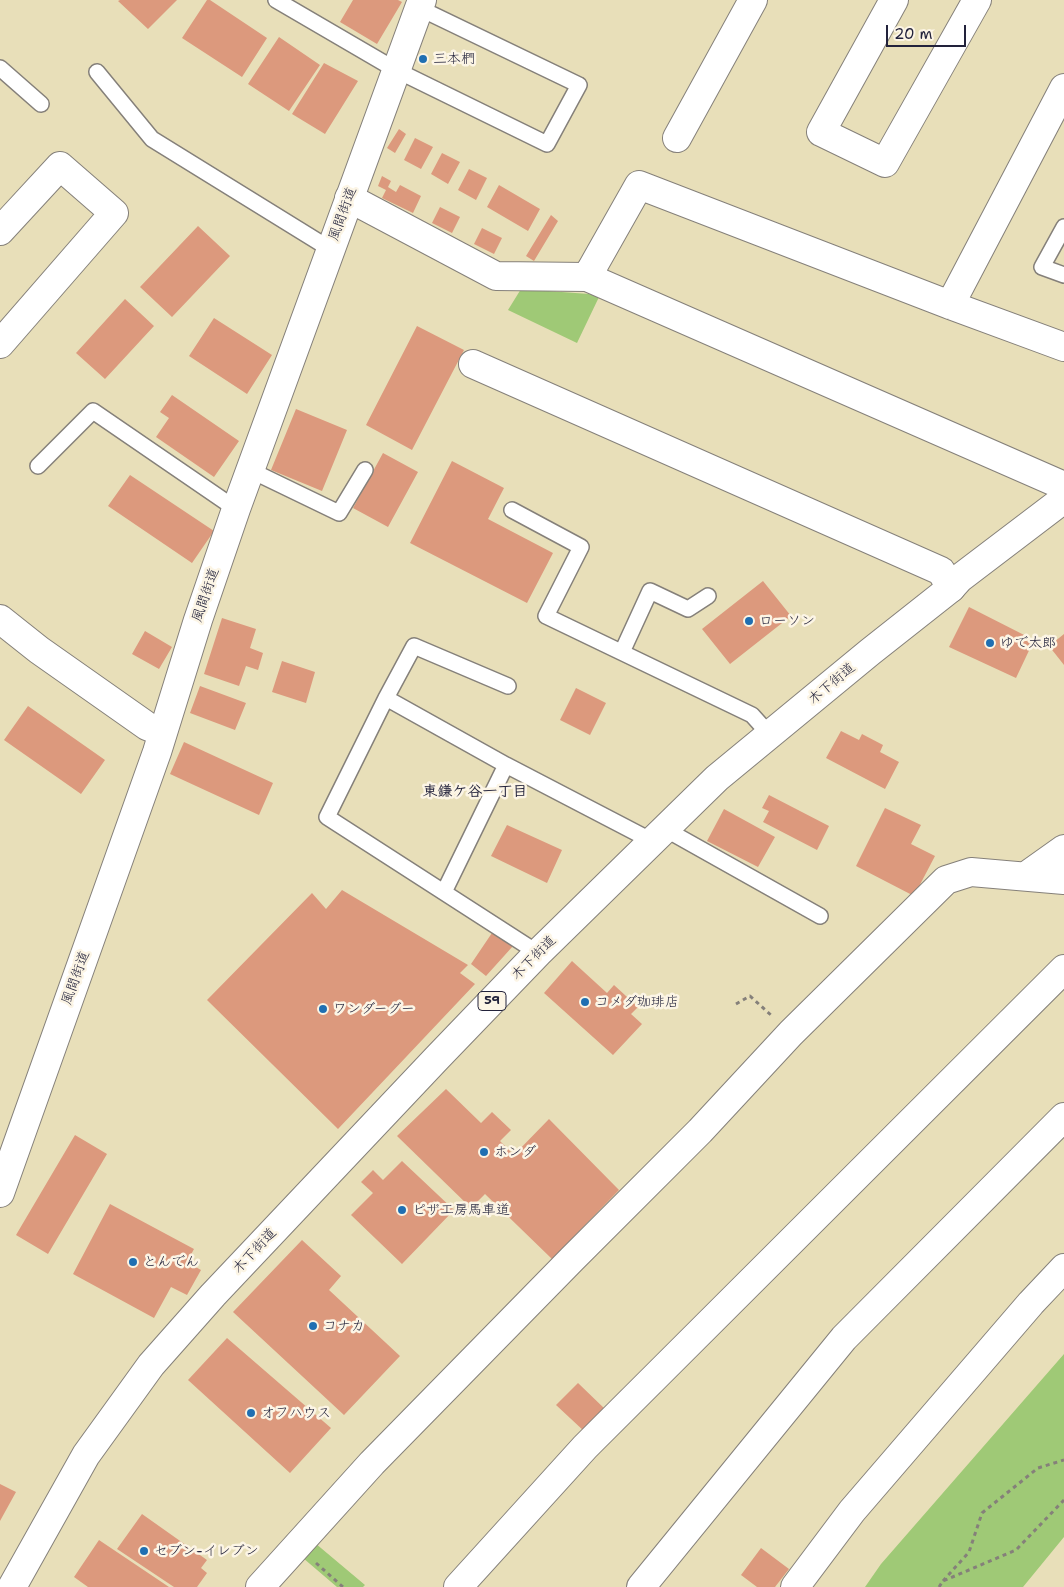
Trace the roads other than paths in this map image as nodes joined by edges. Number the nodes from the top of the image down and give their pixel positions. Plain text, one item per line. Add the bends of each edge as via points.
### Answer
1 (276, 0) edge
2 (753, 0) edge
3 (894, 0) edge
4 (977, 0) edge
5 (420, 4) edge
6 (0, 68) edge
7 (396, 70) junction
8 (97, 72) dead end
9 (1064, 88) edge
10 (41, 104) dead end
11 (677, 138) dead end
12 (349, 198) junction
13 (1064, 227) edge
14 (0, 231) edge
15 (330, 249) junction
16 (1064, 275) edge
17 (588, 277) junction
18 (950, 305) junction
19 (0, 344) edge
20 (1064, 347) edge
21 (474, 364) dead end
22 (38, 466) dead end
23 (250, 470) junction
24 (365, 470) dead end
25 (1064, 486) edge
26 (1064, 499) edge
27 (236, 510) junction
28 (512, 510) dead end
29 (951, 588) junction
30 (708, 596) dead end
31 (0, 619) edge
32 (622, 652) junction
33 (508, 686) dead end
34 (386, 698) junction
35 (162, 732) junction
36 (770, 735) junction
37 (506, 765) junction
38 (658, 835) junction
39 (1064, 849) edge
40 (1026, 876) junction
41 (1064, 880) edge
42 (444, 892) junction
43 (820, 916) dead end
44 (538, 953) junction
45 (1064, 969) edge
46 (1064, 1117) edge
47 (2, 1182) edge
48 (1064, 1268) edge
49 (12, 1587) edge
50 (260, 1587) edge
51 (458, 1587) edge
52 (642, 1587) edge
53 (796, 1587) edge

1 - 7 lane
2 - 11 street
3 - 4 street via 821,132 885,163
5 - 7 street, 風間街道
5 - 7 lane via 579,86 547,144
6 - 10 lane
7 - 12 street, 風間街道
8 - 15 lane via 152,139
9 - 18 street
12 - 15 street, 風間街道
12 - 17 street via 496,276
13 - 16 lane via 1042,267
14 - 19 street via 60,166 114,213
15 - 23 street, 風間街道
17 - 18 street via 639,185
17 - 25 street
18 - 20 street
21 - 29 street via 941,571
22 - 27 lane via 93,411
23 - 24 lane via 339,513
23 - 27 street, 風間街道
26 - 29 street, 木下街道 / 59
27 - 35 street, 風間街道
28 - 32 lane via 581,548 546,616
29 - 36 street, 木下街道 / 59
30 - 32 lane via 688,609 650,591
31 - 35 street via 147,726
32 - 36 lane via 752,715
33 - 34 lane via 414,646
34 - 37 lane
34 - 42 lane via 327,817
35 - 47 street, 風間街道
36 - 38 street, 木下街道 / 59 via 717,778
37 - 38 lane
37 - 42 lane
38 - 43 lane
38 - 44 street, 木下街道 / 59
39 - 40 street
40 - 41 street
40 - 50 street via 971,872 946,880 791,1033 700,1131 372,1463
42 - 44 lane
44 - 49 street, 木下街道 / 59 via 332,1168 151,1365 86,1455
45 - 51 street via 585,1447
46 - 52 street via 844,1338
48 - 53 street via 852,1511

